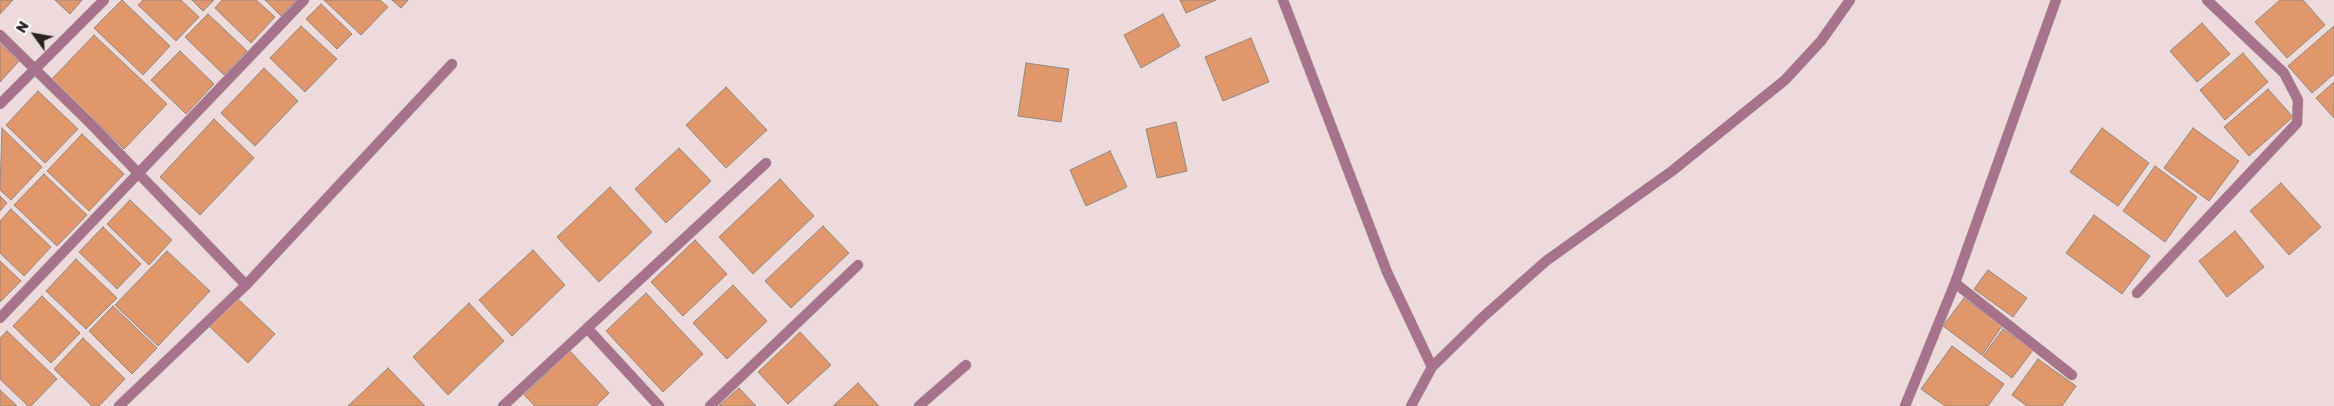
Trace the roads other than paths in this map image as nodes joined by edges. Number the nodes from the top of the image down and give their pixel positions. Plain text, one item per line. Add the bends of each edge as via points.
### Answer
1 (104, 0) edge
2 (304, 0) edge
3 (1283, 0) edge
4 (1850, 0) edge
5 (2056, 0) edge
6 (2207, 0) edge
7 (0, 35) edge
8 (452, 64) dead end
9 (35, 69) junction
10 (0, 104) edge
11 (766, 163) dead end
12 (139, 175) junction
13 (858, 264) dead end
14 (1955, 283) junction
15 (246, 285) junction
16 (2136, 293) dead end
17 (0, 318) edge
18 (587, 328) junction
19 (966, 365) dead end
20 (1432, 367) junction
21 (2072, 375) dead end
22 (119, 406) edge
23 (503, 406) edge
24 (659, 406) edge
25 (710, 406) edge
26 (919, 406) edge
27 (1411, 406) edge
28 (1904, 406) edge

1 - 9 street
2 - 12 street
3 - 20 street via 1387,272
4 - 20 street via 1821,41 1785,80 1672,171 1546,261 1482,317
5 - 14 street
6 - 16 street via 2284,73 2298,100 2297,123
7 - 9 street
8 - 15 street
9 - 10 street
9 - 12 street
11 - 18 street
12 - 15 street
12 - 17 street
13 - 25 street
14 - 21 street
14 - 28 street
15 - 22 street
18 - 23 street
18 - 24 street
19 - 26 street
20 - 27 street

